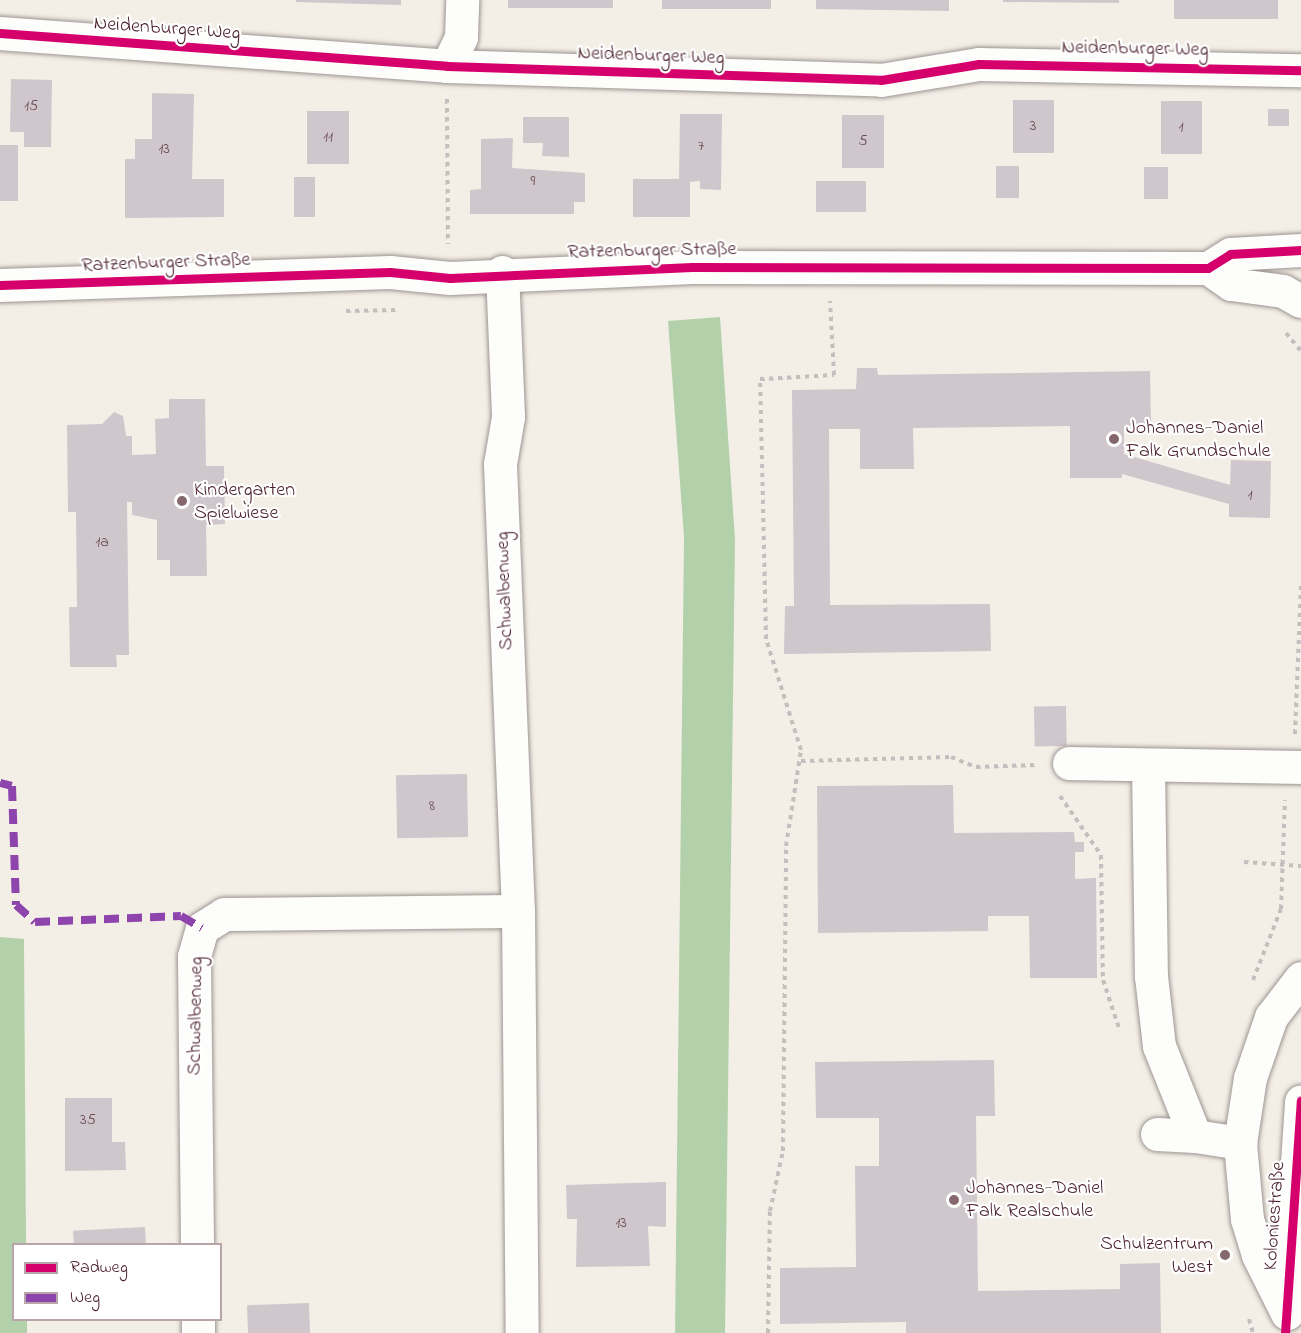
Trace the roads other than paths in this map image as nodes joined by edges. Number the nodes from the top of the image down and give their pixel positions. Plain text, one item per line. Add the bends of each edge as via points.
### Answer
1 (462, 0) edge
2 (0, 33) edge
3 (447, 66) junction
4 (1301, 70) edge
5 (1301, 251) edge
6 (1208, 268) junction
7 (502, 272) junction
8 (0, 285) edge
9 (1300, 302) edge
10 (1059, 764) road end
11 (1148, 765) junction
12 (1294, 766) edge
13 (518, 911) junction
14 (1301, 978) edge
15 (1301, 1101) edge
16 (1157, 1134) dead end
17 (1195, 1136) junction
18 (1240, 1143) junction
19 (197, 1243) edge
20 (1291, 1313) edge
21 (522, 1333) edge

1 - 3 street via 461,37
2 - 3 street, Neidenburger Weg
3 - 4 street, Neidenburger Weg via 881,81 978,64
5 - 6 street, Ratzenburger Straße via 1230,254
5 - 9 street via 1293,280
6 - 7 street, Ratzenburger Straße
6 - 9 street via 1231,284 1283,291
7 - 8 street, Ratzenburger Straße via 450,278 390,272
7 - 13 street, Schwalbenweg via 508,417 500,464
10 - 11 street
11 - 12 street
11 - 17 street via 1151,976 1158,1035
13 - 19 street, Schwalbenweg via 224,914 202,928 194,956
13 - 21 street, Schwalbenweg
14 - 18 street via 1271,1017 1250,1078
15 - 20 street, Koloniestraße
16 - 17 street
17 - 18 street
18 - 20 street via 1250,1228

